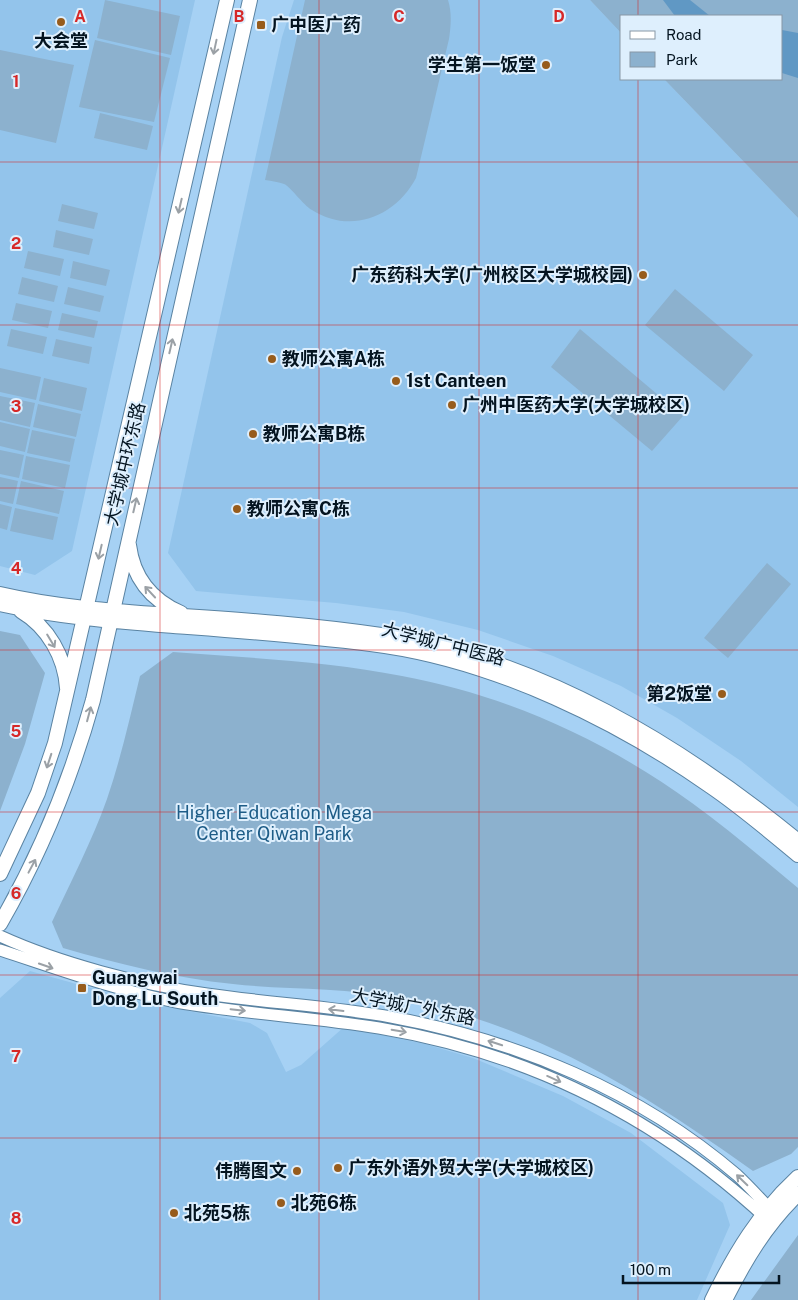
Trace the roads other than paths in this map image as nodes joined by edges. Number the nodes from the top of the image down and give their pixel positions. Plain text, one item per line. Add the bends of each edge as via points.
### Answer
1 (227, 0) edge
2 (250, 0) edge
3 (129, 535) junction
4 (0, 594) edge
5 (0, 604) edge
6 (16, 608) junction
7 (86, 614) junction
8 (111, 616) junction
9 (191, 617) junction
10 (68, 693) junction
11 (798, 841) edge
12 (798, 855) edge
13 (0, 874) edge
14 (0, 924) edge
15 (0, 936) edge
16 (0, 950) edge
17 (798, 1177) edge
18 (798, 1194) edge
19 (769, 1214) junction
20 (712, 1300) edge
21 (725, 1300) edge

1 -> 7 main road, 大学城中环东路
3 -> 2 main road, 大学城中环东路
3 - 8 main road, 大学城中环东路
9 -> 3 main road via 165,606 144,586 132,561
4 - 7 main road, 大学城广中医路
5 - 6 main road, 大学城广中医路
6 - 7 main road, 大学城广中医路
6 -> 10 main road via 40,626 52,641 61,661
7 - 8 main road, 大学城广中医路
7 - 10 main road, 大学城中环东路
8 - 9 main road, 大学城广中医路
8 - 12 main road, 大学城广中医路 via 385,646 501,676 601,720 666,757 727,798
14 -> 8 main road, 大学城中环东路 via 36,858 68,782 93,700
9 - 11 main road, 大学城广中医路 via 386,636 504,666 606,711 671,748 733,790
10 -> 13 main road, 大学城中环东路 via 38,794
19 -> 15 street, 大学城广外东路 via 738,1176 673,1128 587,1079 529,1055 460,1033 390,1017 149,984
16 -> 19 street, 大学城广外东路 via 87,980 168,1000 378,1028 448,1042 508,1060 587,1093 628,1115 693,1156
17 - 19 main road
18 - 19 main road
19 - 20 main road via 734,1258
19 - 21 main road

